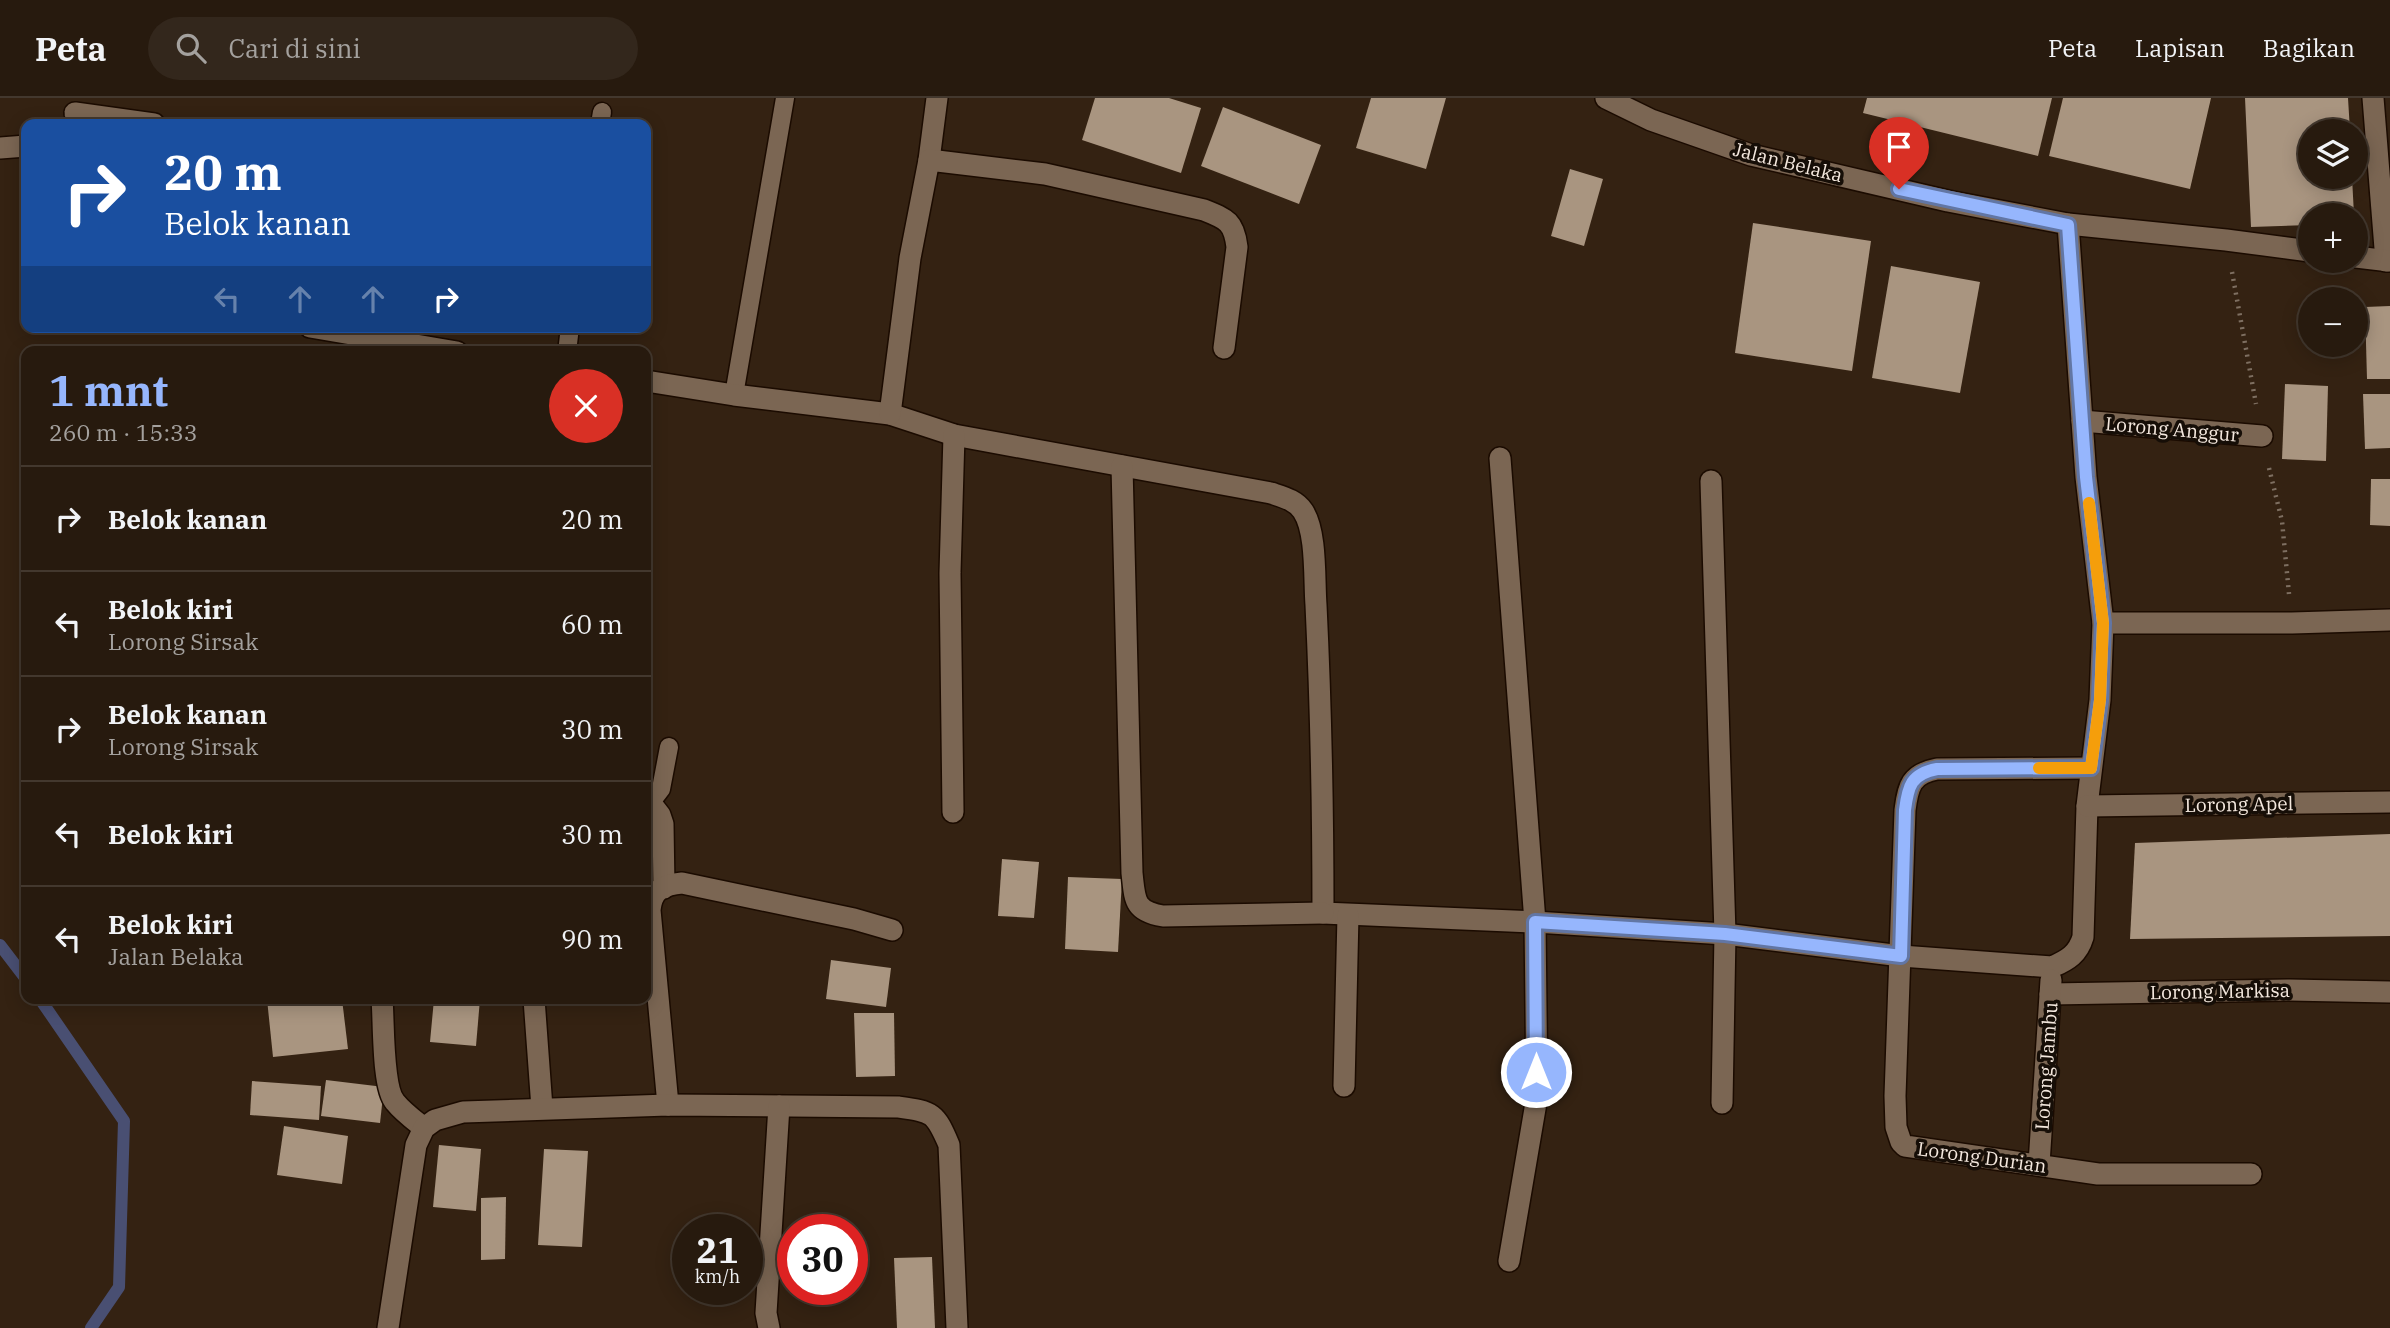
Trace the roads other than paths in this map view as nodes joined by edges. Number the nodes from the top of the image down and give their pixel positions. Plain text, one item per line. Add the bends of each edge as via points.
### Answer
1 (785, 98) edge
2 (937, 98) edge
3 (1606, 98) edge
4 (2373, 98) edge
5 (75, 112) edge
6 (121, 119) edge
7 (21, 146) edge
8 (0, 148) edge
9 (929, 160) junction
10 (2068, 225) junction
11 (2298, 249) edge
12 (2368, 258) edge
13 (2388, 261) edge
14 (337, 333) edge
15 (360, 338) edge
16 (415, 346) edge
17 (1224, 348) dead end
18 (651, 382) edge
19 (734, 395) junction
20 (890, 414) junction
21 (2082, 421) junction
22 (954, 435) junction
23 (2262, 436) dead end
24 (1500, 458) dead end
25 (1122, 466) junction
26 (1711, 481) dead end
27 (2390, 620) edge
28 (2103, 623) junction
29 (668, 747) dead end
30 (2091, 768) junction
31 (651, 797) edge
32 (2390, 802) edge
33 (651, 803) edge
34 (2087, 806) junction
35 (953, 812) dead end
36 (664, 888) junction
37 (651, 897) edge
38 (1323, 913) junction
39 (1348, 915) junction
40 (651, 922) edge
41 (1535, 922) junction
42 (892, 930) dead end
43 (1725, 934) junction
44 (1901, 956) junction
45 (2052, 967) junction
46 (2390, 992) edge
47 (2050, 994) junction
48 (382, 1004) edge
49 (534, 1004) edge
50 (1344, 1086) dead end
51 (1722, 1102) dead end
52 (668, 1105) junction
53 (779, 1106) junction
54 (542, 1108) junction
55 (424, 1128) junction
56 (2039, 1164) junction
57 (2250, 1174) dead end
58 (1508, 1261) dead end
59 (388, 1328) edge
60 (769, 1328) edge
61 (957, 1328) edge

1 - 19 lane
2 - 9 street
3 - 10 street, Jalan Belaka via 1651,120 1751,155
4 - 13 street
5 - 6 street
7 - 8 street
9 - 17 street via 1045,174 1225,218 1235,231 1237,247
9 - 20 street via 910,258
10 - 11 street, Jalan Belaka
10 - 21 street
12 - 13 street
14 - 15 street
15 - 16 street
18 - 19 street
19 - 20 street
20 - 22 street
21 - 23 street, Lorong Anggur
21 - 28 street
22 - 25 street
22 - 35 street via 950,573
24 - 41 street
25 - 38 street via 1280,496 1302,509 1309,524 1320,682
25 - 38 street via 1135,897 1147,914 1163,916
26 - 43 street
27 - 28 street
28 - 30 street
29 - 31 lane via 661,789
30 - 34 street
30 - 44 street via 1937,769 1914,778 1905,810
32 - 34 street, Lorong Apel
33 - 36 street via 663,824
34 - 45 street via 2083,937 2069,959
36 - 37 street
36 - 42 street via 682,883
38 - 39 street
39 - 41 street
39 - 50 street
40 - 52 street
41 - 43 street
41 - 58 street via 1537,1097
43 - 44 street
43 - 51 street
44 - 45 street
44 - 56 street, Lorong Durian via 1895,1096 1901,1142
45 - 47 street, Lorong Jambu
46 - 47 street, Lorong Markisa
47 - 56 street, Lorong Jambu
48 - 55 street via 391,1096
49 - 54 street
52 - 53 street
52 - 54 street
53 - 60 street via 766,1313
53 - 61 street via 898,1107 929,1112 940,1124 949,1145
54 - 55 street via 463,1112
55 - 59 street via 408,1185
56 - 57 street, Lorong Durian via 2098,1174

